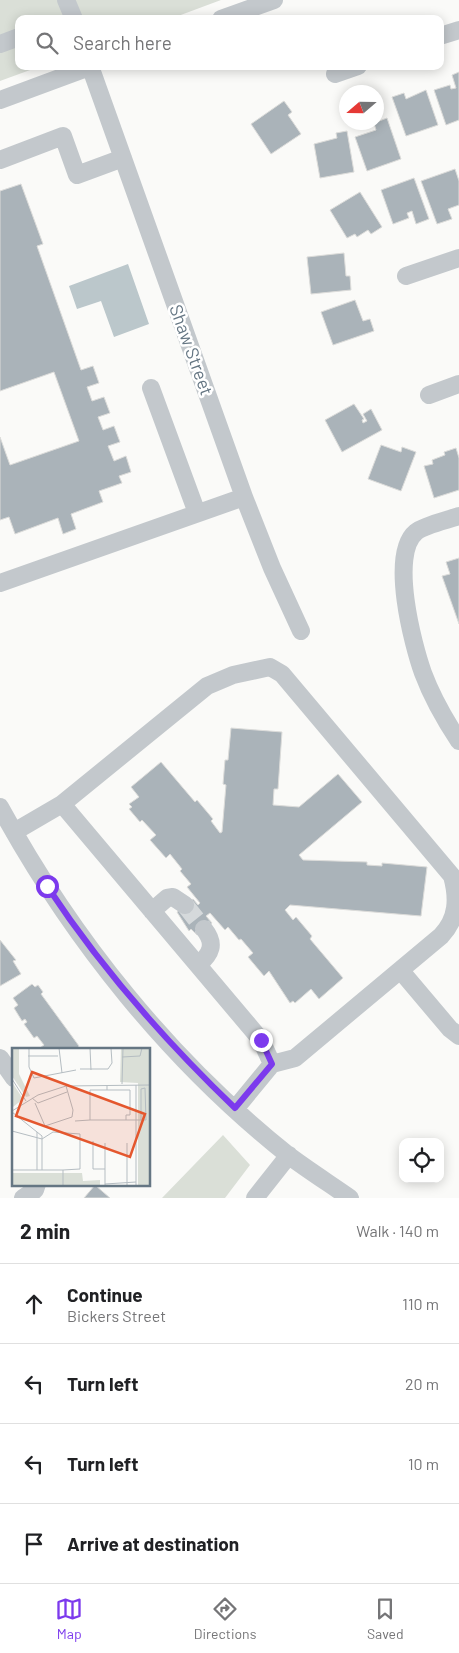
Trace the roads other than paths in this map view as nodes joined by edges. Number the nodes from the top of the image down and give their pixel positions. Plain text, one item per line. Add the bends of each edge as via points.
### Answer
1 (66, 0) edge
2 (274, 0) edge
3 (71, 15) edge
4 (232, 15) edge
5 (459, 30) edge
6 (444, 35) edge
7 (15, 38) edge
8 (0, 44) edge
9 (80, 70) edge
10 (92, 70) edge
11 (346, 70) edge
12 (335, 74) dead end
13 (0, 100) edge
14 (123, 158) junction
15 (0, 160) edge
16 (459, 258) edge
17 (406, 276) dead end
18 (459, 384) edge
19 (151, 388) dead end
20 (429, 395) dead end
21 (244, 496) junction
22 (197, 512) junction
23 (459, 516) edge
24 (0, 582) edge
25 (301, 631) dead end
26 (459, 741) edge
27 (62, 804) junction
28 (0, 807) edge
29 (14, 832) junction
30 (186, 905) tunnel mouth
31 (152, 911) junction
32 (204, 929) tunnel mouth
33 (198, 965) junction
34 (401, 971) junction
35 (459, 1036) edge
36 (0, 1058) edge
37 (272, 1064) junction
38 (12, 1075) edge
39 (235, 1108) junction
40 (289, 1155) junction
41 (37, 1186) edge
42 (23, 1198) edge
43 (255, 1198) edge
44 (350, 1198) edge

1 - 3 street
2 - 4 street
5 - 6 street
7 - 8 street
9 - 13 street
10 - 14 street, Shaw Street
11 - 12 street
14 - 15 street via 78,175 63,136
14 - 21 street, Shaw Street
16 - 17 street
18 - 20 street
19 - 22 street
21 - 22 street
21 - 25 street, Shaw Street
22 - 24 street
23 - 26 street via 416,532 407,543 403,558 416,650 443,716
27 - 29 street
27 - 31 street
27 - 34 street via 207,686 233,674 270,666 282,674 452,876 457,898 449,928
28 - 29 street
29 - 39 street via 82,939 129,999
30 - 31 street via 173,897 167,898
31 - 33 street
32 - 33 street via 212,942 211,948
33 - 37 street via 261,1040
34 - 35 street
34 - 37 street via 295,1058
36 - 38 street
37 - 39 street
39 - 40 street
40 - 43 street
40 - 44 street
41 - 42 street

